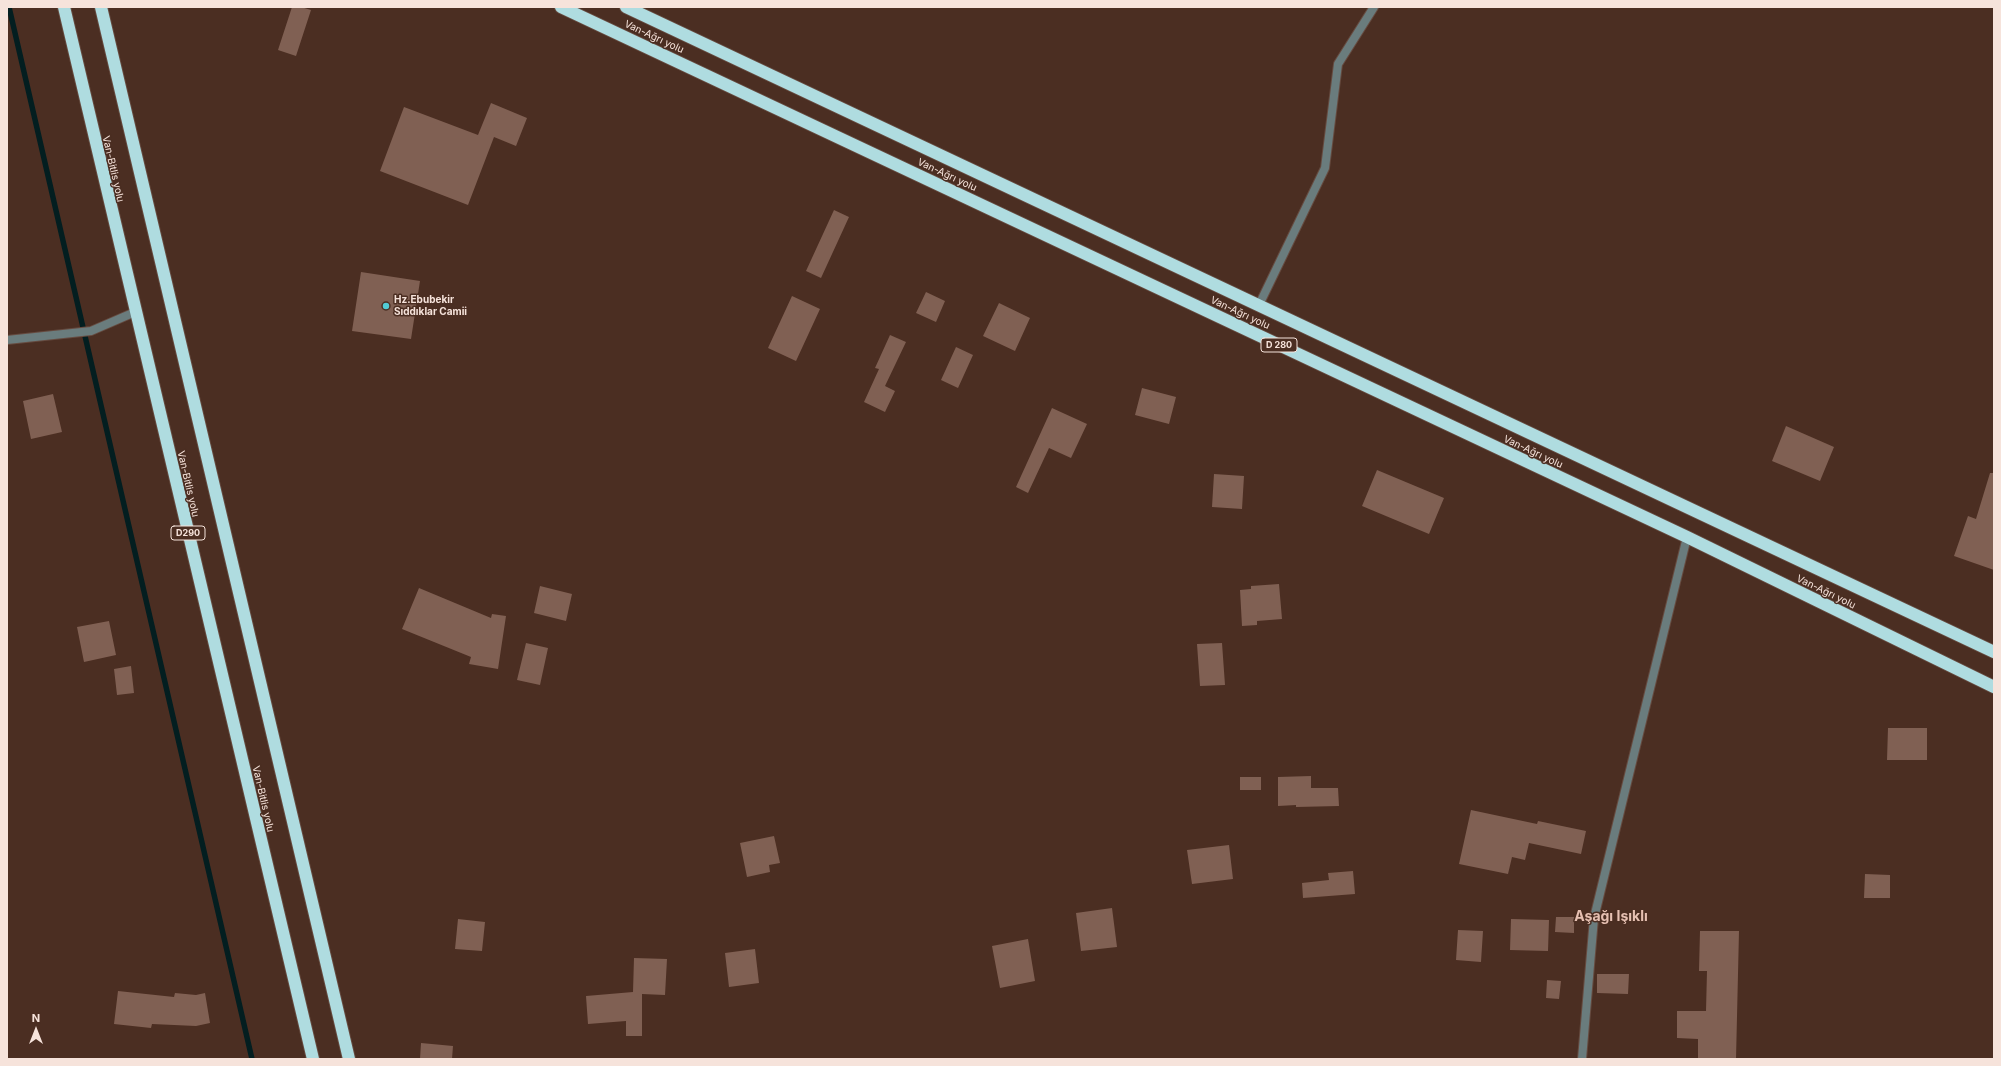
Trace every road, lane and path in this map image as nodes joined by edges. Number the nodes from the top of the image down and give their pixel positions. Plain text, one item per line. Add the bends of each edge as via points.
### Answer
1 (64, 7) edge
2 (101, 7) edge
3 (561, 7) edge
4 (626, 7) edge
5 (1374, 7) edge
6 (1259, 305) junction
7 (135, 312) junction
8 (7, 340) edge
9 (1687, 537) junction
10 (1994, 652) edge
11 (1994, 687) edge
12 (313, 1059) edge
13 (349, 1059) edge
14 (1582, 1059) edge

1 - 7 highway, Van-Bitlis yolu / D290
2 - 13 highway
3 - 9 highway, Van-Ağrı yolu / D 280
4 - 6 highway, Van-Ağrı yolu / D 280
5 - 6 street via 1338,64 1325,168
6 - 10 highway, Van-Ağrı yolu / D 280
7 - 8 street via 91,331
7 - 12 highway, Van-Bitlis yolu / D290
9 - 11 highway, Van-Ağrı yolu / D 280
9 - 14 street via 1594,918

